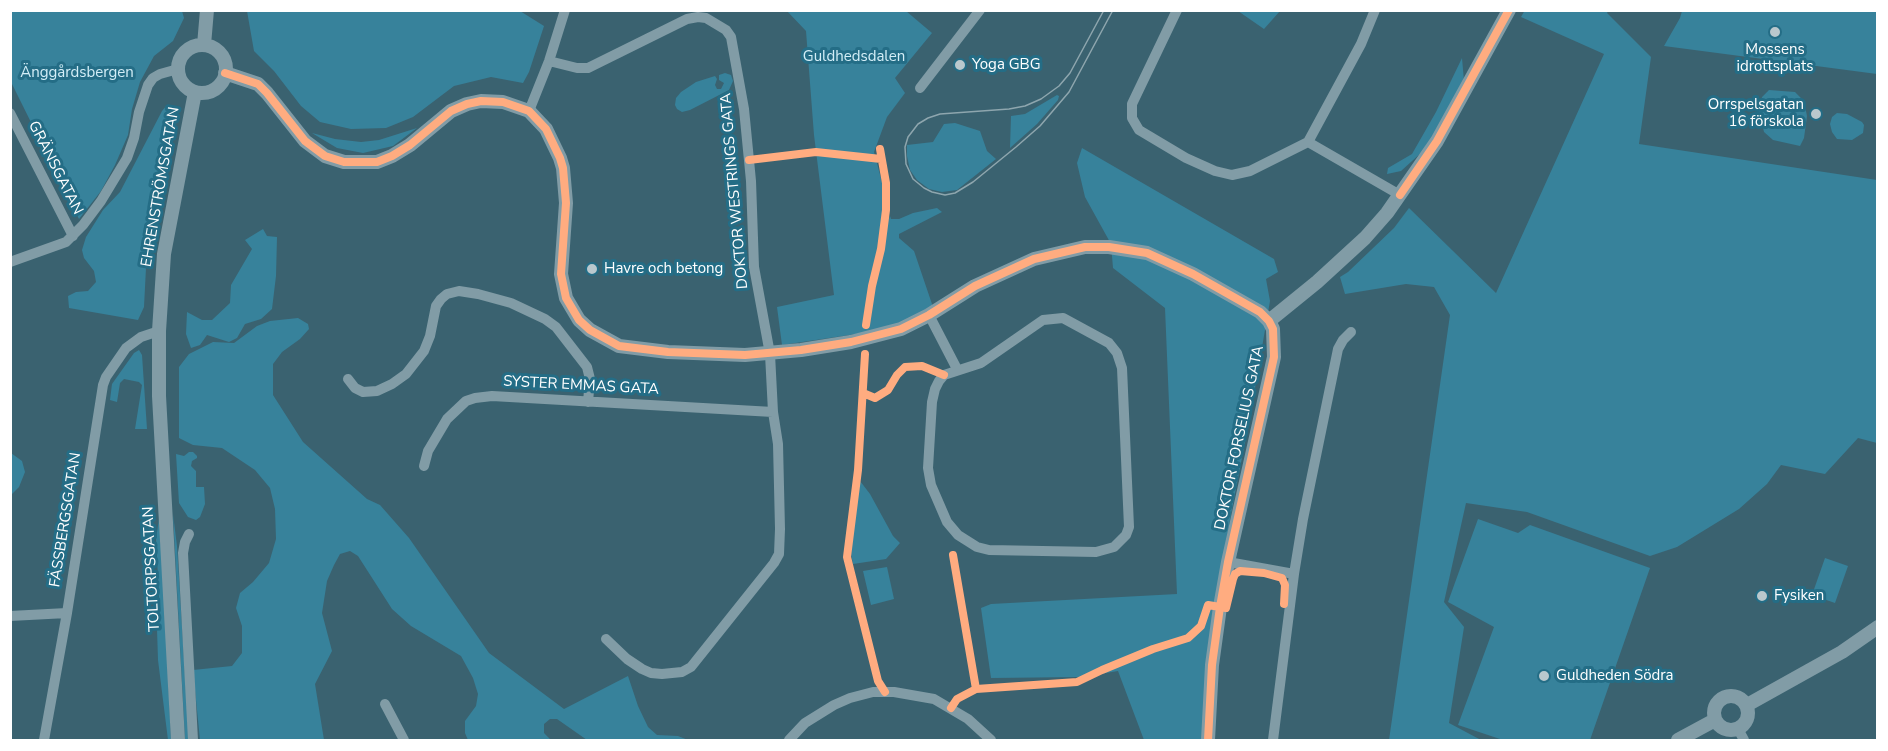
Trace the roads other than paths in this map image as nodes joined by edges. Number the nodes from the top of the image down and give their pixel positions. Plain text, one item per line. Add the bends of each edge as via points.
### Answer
1 (207, 10) edge
2 (565, 10) edge
3 (980, 10) edge
4 (1177, 10) edge
5 (1376, 10) edge
6 (1509, 10) edge
7 (204, 45) junction
8 (549, 61) junction
9 (178, 69) junction
10 (225, 73) junction
11 (920, 88) dead end
12 (195, 92) junction
13 (529, 111) junction
14 (10, 113) edge
15 (1308, 142) junction
16 (1400, 195) junction
17 (74, 236) junction
18 (10, 262) edge
19 (929, 315) junction
20 (1269, 321) junction
21 (159, 331) junction
22 (1351, 332) dead end
23 (770, 354) junction
24 (957, 369) junction
25 (348, 379) dead end
26 (159, 396) joint
27 (588, 402) junction
28 (773, 412) junction
29 (424, 466) dead end
30 (189, 534) dead end
31 (1228, 562) junction
32 (1294, 574) junction
33 (67, 613) junction
34 (10, 615) edge
35 (1878, 627) edge
36 (606, 639) dead end
37 (385, 704) dead end
38 (1747, 705) junction
39 (1715, 720) junction
40 (1741, 735) edge
41 (44, 741) edge
42 (178, 741) edge
43 (193, 741) edge
44 (404, 741) edge
45 (789, 741) edge
46 (991, 741) edge
47 (1208, 741) edge
48 (1273, 741) edge
49 (1678, 741) edge

1 - 7 street
2 - 8 street
3 - 11 street
4 - 15 street via 1132,104 1132,118 1139,130 1186,158 1232,175 1251,171
5 - 15 street
6 - 16 street via 1437,141
7 - 9 street via 186,51
7 - 10 street via 220,54
8 - 13 street
8 - 23 street, DOKTOR WESTRINGS GATA via 588,68 698,17 712,21 732,37 751,181 754,267
9 - 12 street, EHRENSTRÖMSGATAN via 182,81
9 - 17 street via 160,74 148,85 127,158
10 - 12 street, EHRENSTRÖMSGATAN via 214,89
10 - 13 street via 258,84 305,141 326,156 344,162 377,162 392,156 467,104 504,102
12 - 21 street, EHRENSTRÖMSGATAN via 164,254
13 - 23 street via 546,129 563,168 566,203 561,274 566,298 579,320 619,346 712,355
14 - 17 street, GRÄNSGATAN
15 - 16 street
16 - 20 street via 1365,238
17 - 18 street
19 - 20 street via 975,286 1034,259 1109,247 1167,261 1253,307
19 - 23 street via 901,329 865,338
19 - 24 street
20 - 31 street, DOKTOR FORSELIUS GATA via 1275,336 1274,357
21 - 26 street, EHRENSTRÖMSGATAN
21 - 33 street, FÄSSBERGSGATAN via 133,341 106,377
22 - 32 street via 1338,349
23 - 28 street, DOKTOR WESTRINGS GATA
24 - 24 street via 944,375 935,389 928,468 938,503 958,535 989,550 1096,552 1114,547 1129,527 1122,368 1109,343 1063,318 1043,320 981,363
25 - 27 street via 363,392 377,391 406,374 424,351 436,306 447,294 459,291 511,303 556,327 587,367
26 - 42 street, TOLTORPSGATAN
27 - 28 street, SYSTER EMMAS GATA
27 - 29 street, SYSTER EMMAS GATA via 492,396 466,401 438,432
28 - 36 street, DOKTOR WESTRINGS GATA via 778,444 780,538 774,563 691,667 682,672 651,673 627,659
30 - 43 street via 183,553
31 - 32 street
31 - 47 street, DOKTOR FORSELIUS GATA via 1215,641
32 - 48 street
33 - 34 street
33 - 41 street, FÄSSBERGSGATAN
35 - 38 street via 1842,652
37 - 44 street
38 - 39 street via 1737,696 1724,697 1715,706
38 - 40 street via 1748,719
39 - 40 street via 1721,727
39 - 49 street
45 - 46 street via 806,723 842,701 873,692 894,692 934,699 968,719

